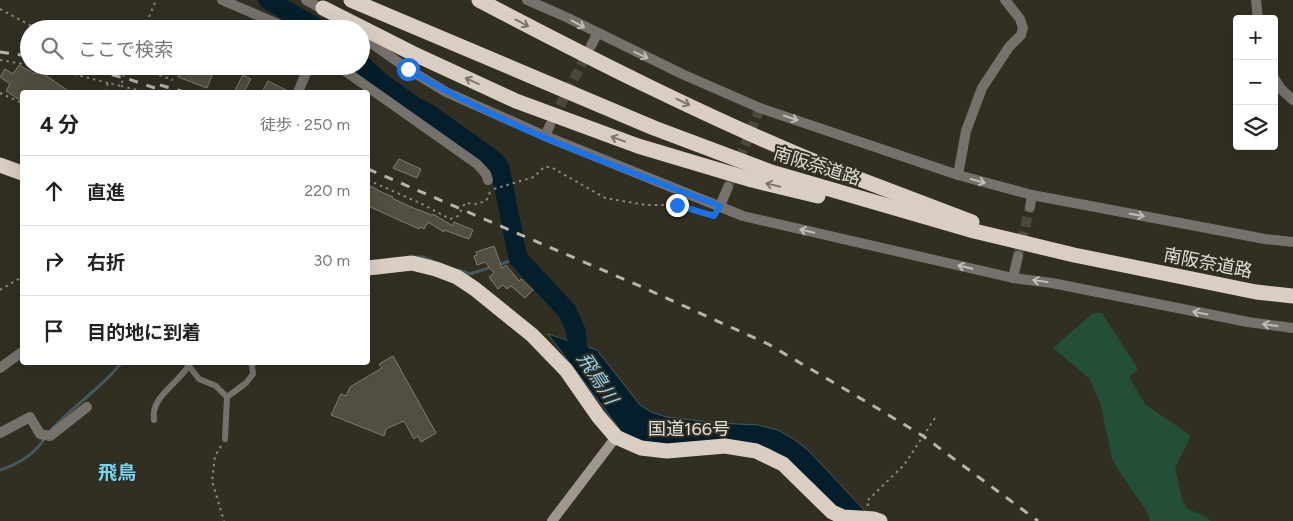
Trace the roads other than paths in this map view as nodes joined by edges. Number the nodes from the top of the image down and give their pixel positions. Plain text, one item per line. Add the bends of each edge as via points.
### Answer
1 (222, 0) edge
2 (306, 0) edge
3 (352, 0) edge
4 (370, 0) edge
5 (479, 0) edge
6 (527, 0) edge
7 (1005, 0) edge
8 (1256, 0) edge
9 (323, 8) junction
10 (1258, 15) edge
11 (269, 20) edge
12 (339, 20) edge
13 (347, 20) edge
14 (370, 32) edge
15 (597, 34) junction
16 (370, 42) edge
17 (590, 46) tunnel mouth
18 (305, 75) edge
19 (351, 75) edge
20 (1278, 84) edge
21 (299, 90) edge
22 (1293, 100) edge
23 (550, 125) tunnel mouth
24 (545, 136) junction
25 (0, 165) edge
26 (20, 172) edge
27 (958, 176) junction
28 (491, 184) road end
29 (728, 187) tunnel mouth
30 (1032, 195) junction
31 (720, 206) junction
32 (1030, 207) tunnel mouth
33 (977, 228) junction
34 (1293, 242) edge
35 (1018, 256) tunnel mouth
36 (370, 268) edge
37 (1013, 278) junction
38 (1293, 288) edge
39 (1293, 296) edge
40 (1293, 328) edge
41 (20, 353) edge
42 (189, 365) edge
43 (191, 365) edge
44 (252, 365) edge
45 (0, 368) edge
46 (227, 397) junction
47 (87, 407) dead end
48 (154, 420) dead end
49 (0, 433) edge
50 (616, 437) junction
51 (225, 439) road end
52 (877, 520) edge
53 (552, 521) edge

1 - 11 street
2 - 9 street
3 - 33 highway, 南阪奈道路 via 654,128 770,172
4 - 33 highway, 南阪奈道路 via 655,124 771,166
5 -> 33 highway via 554,40 714,116
6 -> 15 street
7 - 27 street via 1020,19 1021,35 1009,47 982,88 966,131
8 - 10 street
9 - 12 street
13 -> 9 highway
33 -> 14 highway via 867,209 752,180 638,146 516,101
15 - 17 street
15 -> 27 street via 760,108
16 - 24 street via 446,92
18 - 21 street
19 - 28 street via 477,164
20 - 22 street
23 - 24 street
24 - 31 street
25 - 26 highway
27 -> 30 street
29 - 31 street
30 - 32 street
30 -> 34 street
37 -> 31 street via 744,216
33 - 38 highway, 南阪奈道路 via 1258,284
33 - 39 highway, 南阪奈道路 via 1084,257 1256,292
35 - 37 street
36 - 50 highway, 国道166号 via 412,263 457,277 475,289 532,336 566,370
40 -> 37 street
41 - 45 street
42 - 48 lane via 156,402 152,411
43 - 46 lane via 199,379 216,386
44 - 46 lane via 253,374 246,383
46 - 51 lane
47 - 49 street via 45,435 30,417
50 - 52 highway, 国道166号 via 641,448 667,451 725,446 756,451 783,464 832,512 843,517
50 - 53 street

